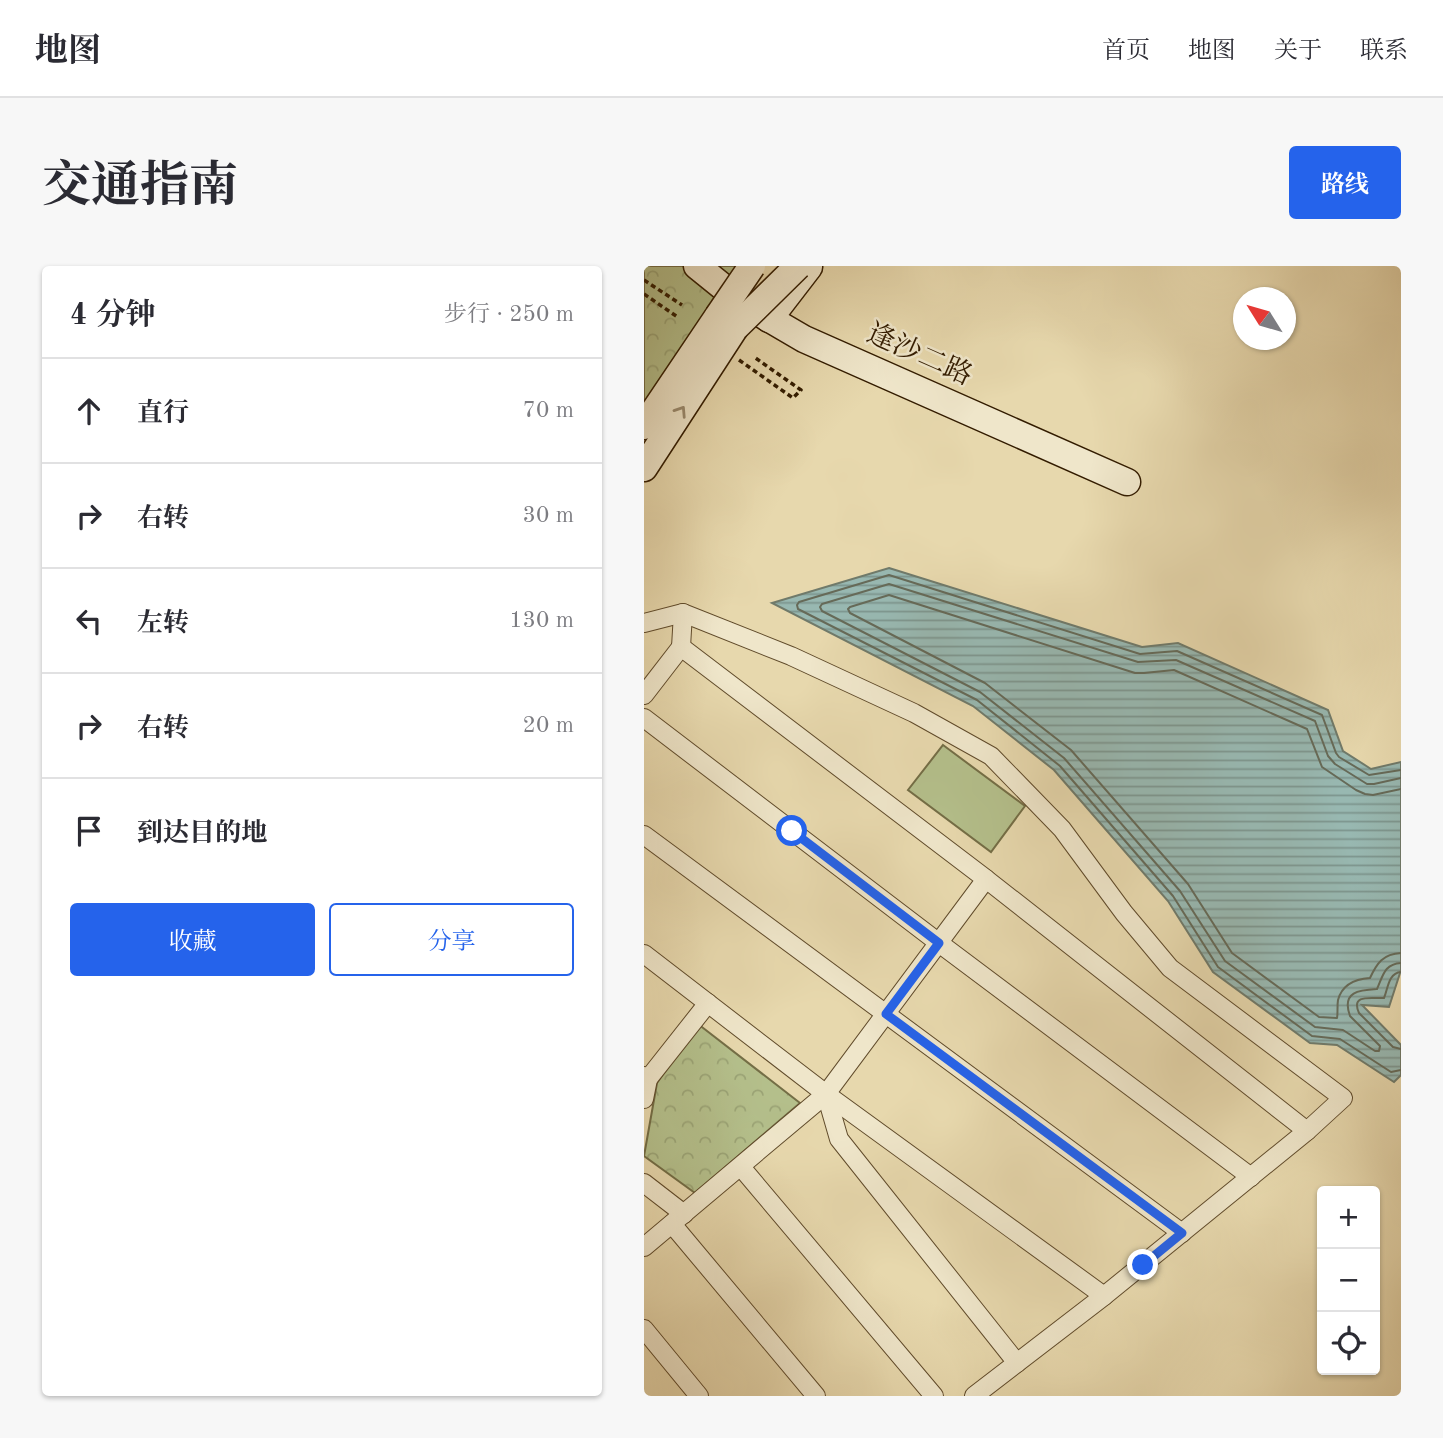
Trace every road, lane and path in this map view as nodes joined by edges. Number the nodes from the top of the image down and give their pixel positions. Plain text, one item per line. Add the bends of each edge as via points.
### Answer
1 (697, 266) edge
2 (713, 266) edge
3 (743, 266) edge
4 (752, 266) edge
5 (776, 266) edge
6 (798, 266) edge
7 (810, 266) edge
8 (644, 280) edge
9 (644, 294) edge
10 (682, 305) dead end
11 (732, 316) junction
12 (679, 318) dead end
13 (769, 318) junction
14 (732, 354) dead end
15 (754, 357) dead end
16 (644, 426) edge
17 (644, 468) edge
18 (1127, 482) dead end
19 (683, 612) junction
20 (644, 623) edge
21 (681, 648) junction
22 (644, 695) edge
23 (644, 718) edge
24 (644, 835) edge
25 (986, 879) junction
26 (939, 943) junction
27 (644, 954) edge
28 (708, 1003) junction
29 (886, 1014) junction
30 (646, 1077) edge
31 (826, 1094) junction
32 (644, 1099) edge
33 (1307, 1131) junction
34 (741, 1167) junction
35 (1251, 1177) junction
36 (644, 1183) edge
37 (678, 1219) junction
38 (1182, 1233) junction
39 (644, 1247) edge
40 (1104, 1296) junction
41 (644, 1329) edge
42 (1017, 1363) junction
43 (699, 1396) edge
44 (816, 1396) edge
45 (934, 1396) edge
46 (974, 1396) edge

1 - 11 street, 逢沙二路
2 - 11 street
3 - 11 street, bridge
4 - 11 street, bridge
5 - 11 street, bridge
6 - 11 street, bridge
7 - 13 street
8 - 10 path
9 - 12 path
11 - 13 street, 逢沙二路
11 - 16 street
17 -> 11 street
13 - 18 street, 逢沙二路 via 804,340
14 - 15 path via 793,398 801,390
19 - 20 street
19 - 21 street
19 - 33 street via 902,707 991,757 1062,829 1170,968 1343,1098
21 - 22 street
21 - 25 street
23 - 26 street
24 - 29 street
25 - 26 street
25 - 33 street
26 - 29 street
26 - 35 street
27 - 28 street
28 - 30 street
28 - 31 street
29 - 31 street
29 - 38 street
30 - 32 street
31 - 34 street
31 - 40 street
31 - 42 street via 839,1139
33 - 35 street
34 - 37 street
34 - 45 street
35 - 38 street
36 - 37 street
37 - 39 street
37 - 44 street
38 - 40 street
40 - 42 street
41 - 43 street
42 - 46 street

